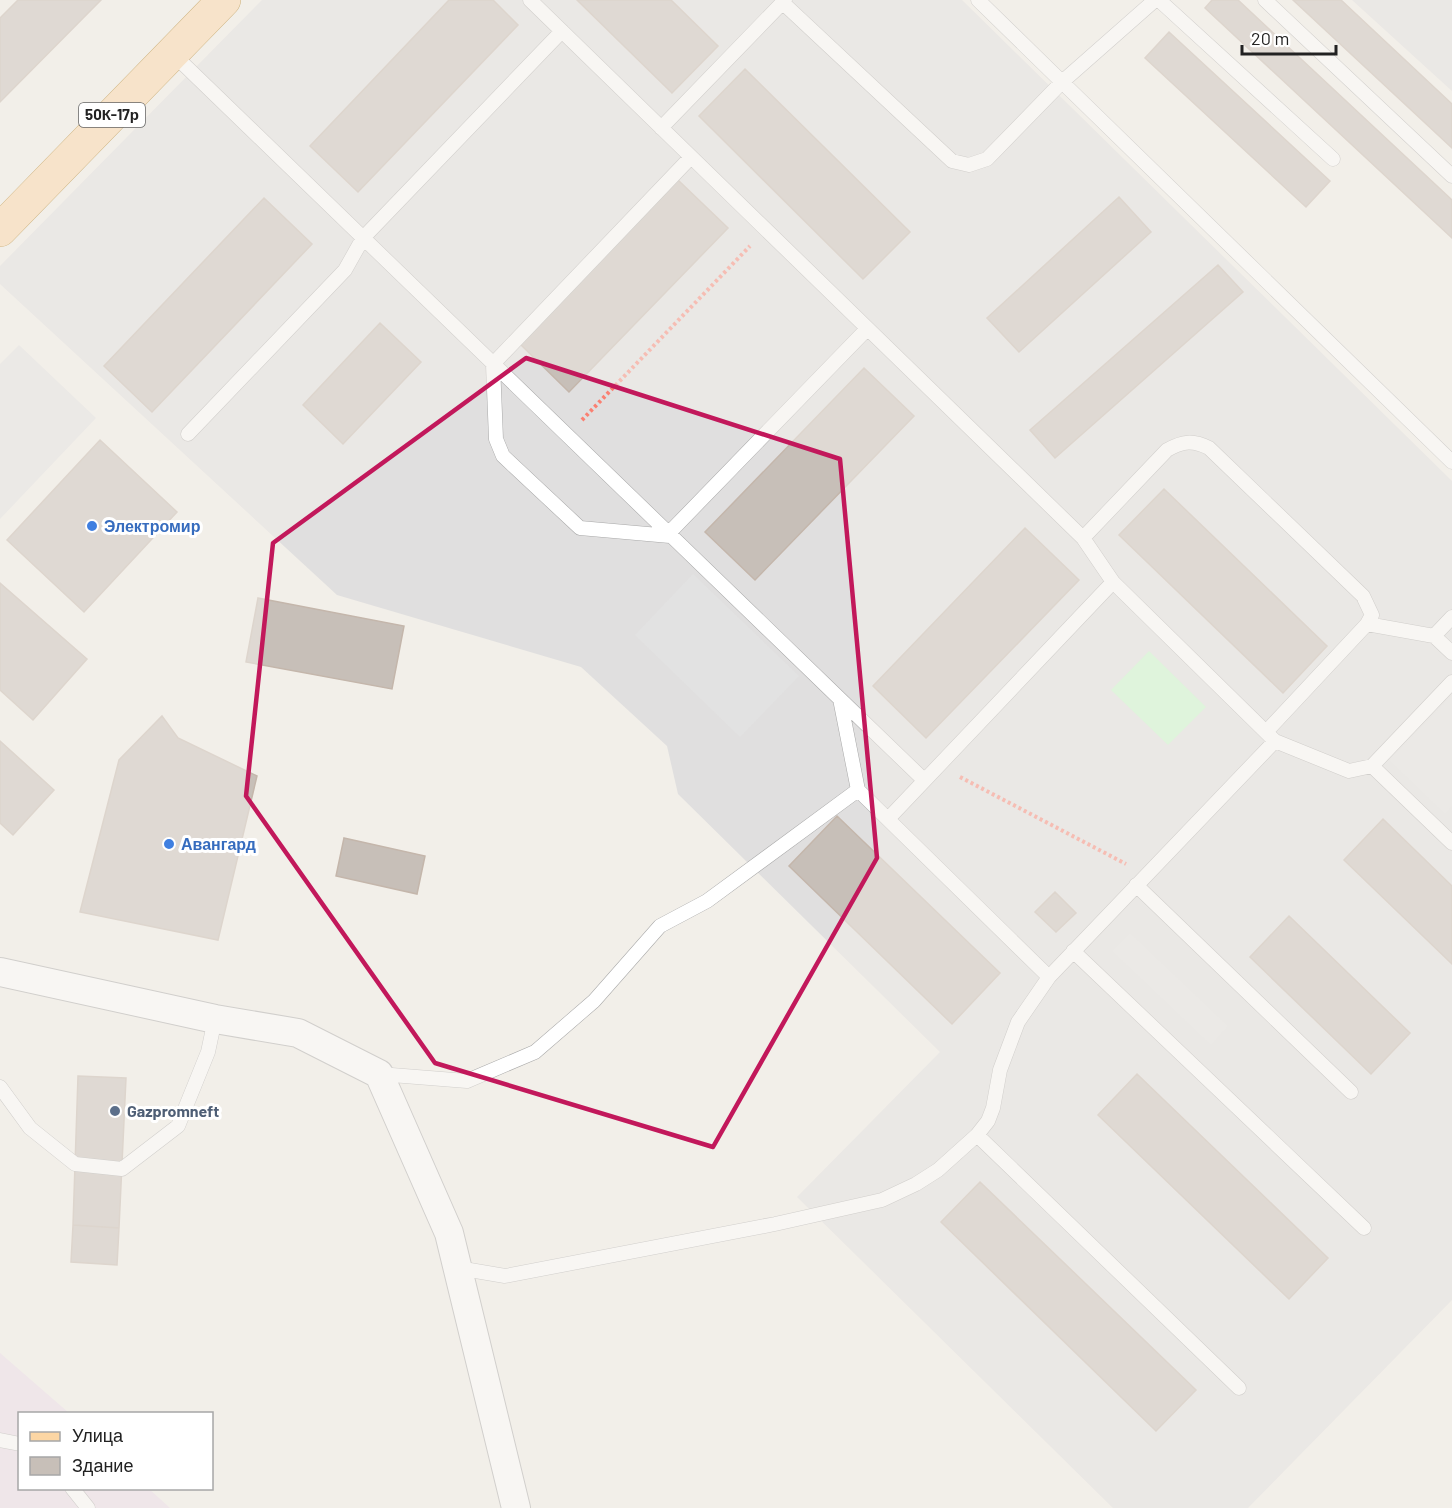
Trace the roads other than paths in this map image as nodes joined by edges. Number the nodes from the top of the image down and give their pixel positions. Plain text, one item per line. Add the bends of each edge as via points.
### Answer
1 (224, 0) edge
2 (530, 0) edge
3 (978, 0) edge
4 (1157, 0) edge
5 (1265, 0) edge
6 (784, 2) edge
7 (562, 31) junction
8 (172, 53) junction
9 (1062, 82) junction
10 (661, 128) junction
11 (692, 157) junction
12 (1333, 159) dead end
13 (1452, 176) edge
14 (0, 230) edge
15 (363, 238) junction
16 (867, 329) junction
17 (493, 364) junction
18 (188, 434) dead end
19 (1452, 462) edge
20 (669, 535) junction
21 (1083, 538) junction
22 (1113, 582) junction
23 (1452, 617) edge
24 (1367, 624) junction
25 (1434, 636) junction
26 (1452, 653) edge
27 (1452, 682) edge
28 (840, 699) junction
29 (1270, 736) junction
30 (1371, 766) junction
31 (924, 780) junction
32 (858, 790) junction
33 (888, 819) junction
34 (1452, 843) edge
35 (1141, 880) junction
36 (1073, 951) junction
37 (0, 972) edge
38 (1048, 977) junction
39 (214, 1019) junction
40 (379, 1074) junction
41 (0, 1088) edge
42 (1351, 1092) dead end
43 (978, 1135) junction
44 (1364, 1228) dead end
45 (458, 1268) junction
46 (1239, 1388) dead end
47 (0, 1440) edge
48 (18, 1444) edge
49 (74, 1490) edge
50 (88, 1508) edge
51 (516, 1508) edge

1 - 8 main road, 50К-17р
2 - 7 lane
3 - 9 lane
4 - 9 lane
4 - 12 lane
5 - 13 lane
6 - 9 lane via 952,161 969,165 987,159
6 - 10 lane
7 - 10 lane
7 - 15 lane
8 - 14 main road, 50К-17р
8 - 15 lane
9 - 19 lane
10 - 11 lane
11 - 16 lane
11 - 17 lane
15 - 17 lane
15 - 18 lane via 345,270
16 - 20 lane
16 - 21 lane
17 - 20 lane
17 - 20 lane via 498,447 503,456 573,524 588,530
20 - 28 lane
21 - 22 lane
21 - 24 lane via 1167,450 1180,443 1196,442 1209,448 1364,596 1372,615
22 - 29 lane
22 - 31 lane
23 - 25 lane
24 - 25 lane
24 - 29 lane
25 - 26 lane
27 - 30 lane
28 - 31 lane
28 - 32 lane
29 - 30 lane via 1348,771
29 - 35 lane
30 - 34 lane
31 - 33 lane
32 - 33 lane
32 - 40 lane via 707,901 660,926 594,1001 535,1052 467,1081
33 - 38 lane
35 - 36 lane
35 - 42 lane
36 - 38 lane
36 - 44 lane
37 - 39 street
38 - 43 lane via 1018,1022 1000,1070 993,1108
39 - 40 street via 298,1033
39 - 41 lane via 208,1052 178,1126 122,1169 75,1164 30,1128
40 - 45 street via 449,1233
43 - 45 lane via 938,1170 882,1200 505,1276
43 - 46 lane
45 - 51 street
47 - 48 lane
49 - 50 lane

